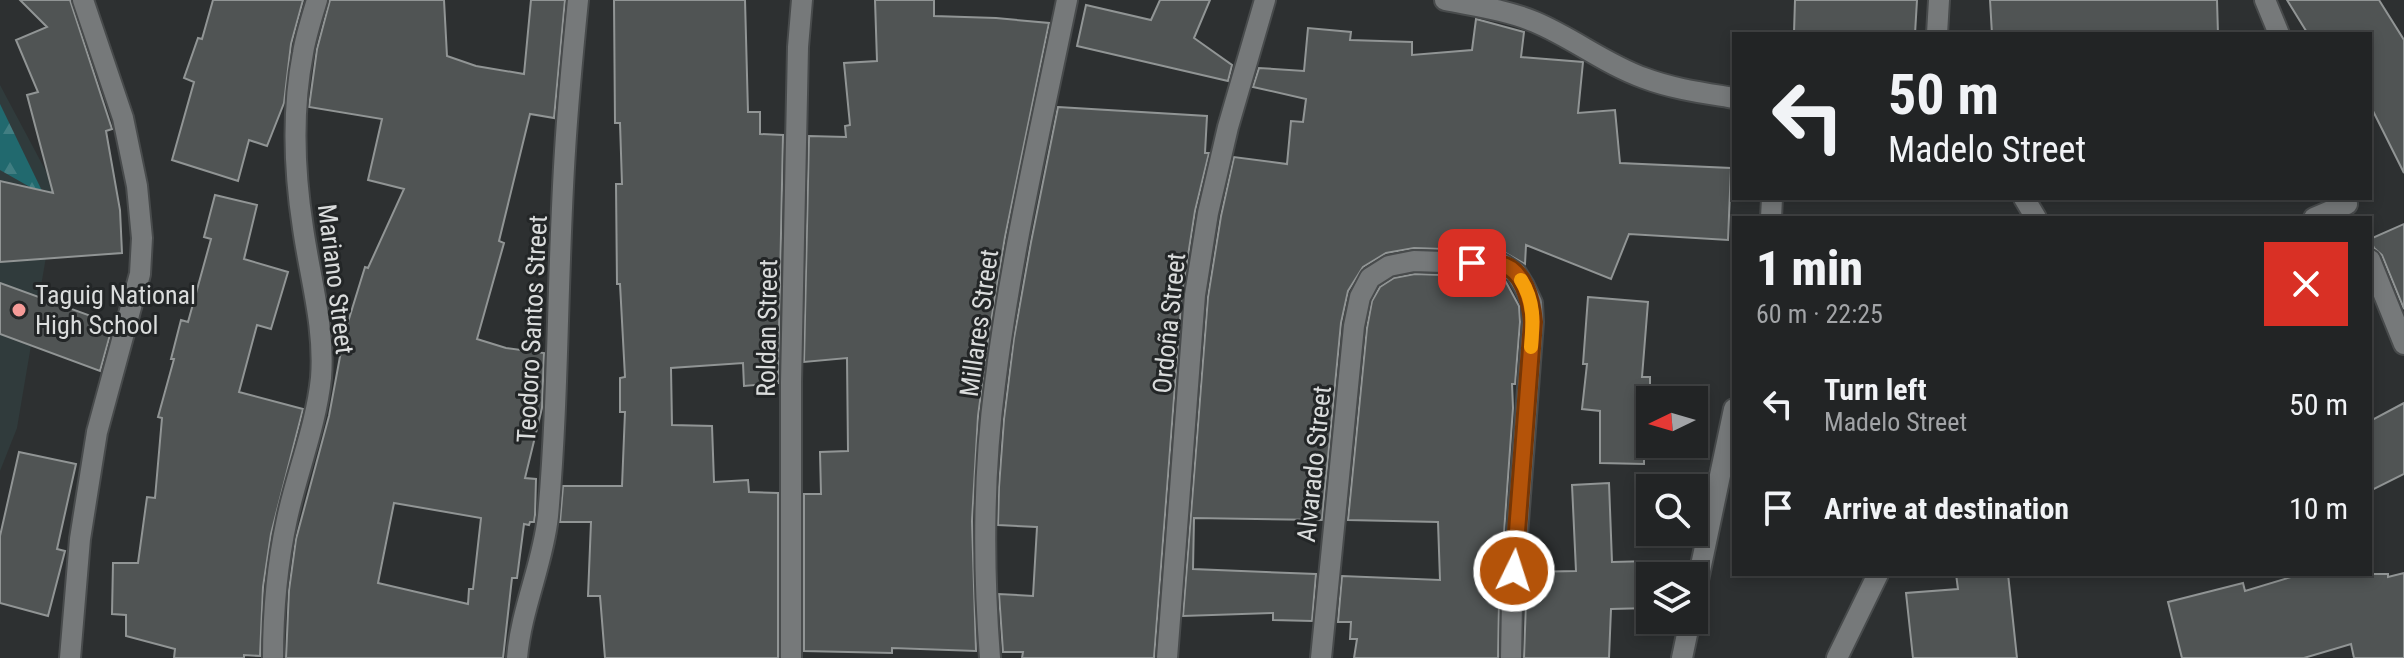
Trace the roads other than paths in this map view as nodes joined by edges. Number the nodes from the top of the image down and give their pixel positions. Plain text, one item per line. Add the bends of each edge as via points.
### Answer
1 (83, 0) edge
2 (317, 0) edge
3 (578, 0) edge
4 (802, 0) edge
5 (1067, 0) edge
6 (1265, 0) edge
7 (1445, 0) edge
8 (1939, 0) edge
9 (2265, 0) edge
10 (1937, 32) edge
11 (2278, 32) edge
12 (1732, 98) edge
13 (2348, 207) edge
14 (2320, 216) edge
15 (2372, 265) edge
16 (2404, 344) edge
17 (1732, 418) edge
18 (1702, 562) edge
19 (1877, 576) edge
20 (1687, 634) edge
21 (70, 658) edge
22 (273, 658) edge
23 (517, 658) edge
24 (791, 658) edge
25 (990, 658) edge
26 (1167, 658) edge
27 (1321, 658) edge
28 (1511, 658) edge
29 (1682, 658) edge
30 (1837, 658) edge

1 - 21 street via 123,118 142,238 140,274 97,432 80,539
2 - 22 street, Mariano Street via 295,115 321,377 277,570
3 - 23 street, Teodoro Santos Street via 565,153 548,519
4 - 24 street, Roldan Street via 791,382
5 - 25 street, Millares Street via 994,385 986,498
6 - 26 street, Ordoña Street via 1228,127 1195,295
7 - 12 street via 1533,21 1644,79
8 - 10 street
9 - 11 street
13 - 14 street
15 - 16 street
17 - 18 street
19 - 30 street
20 - 29 street
27 - 28 street, Alvarado Street via 1360,297 1370,278 1389,266 1414,261 1502,264 1516,273 1532,303

